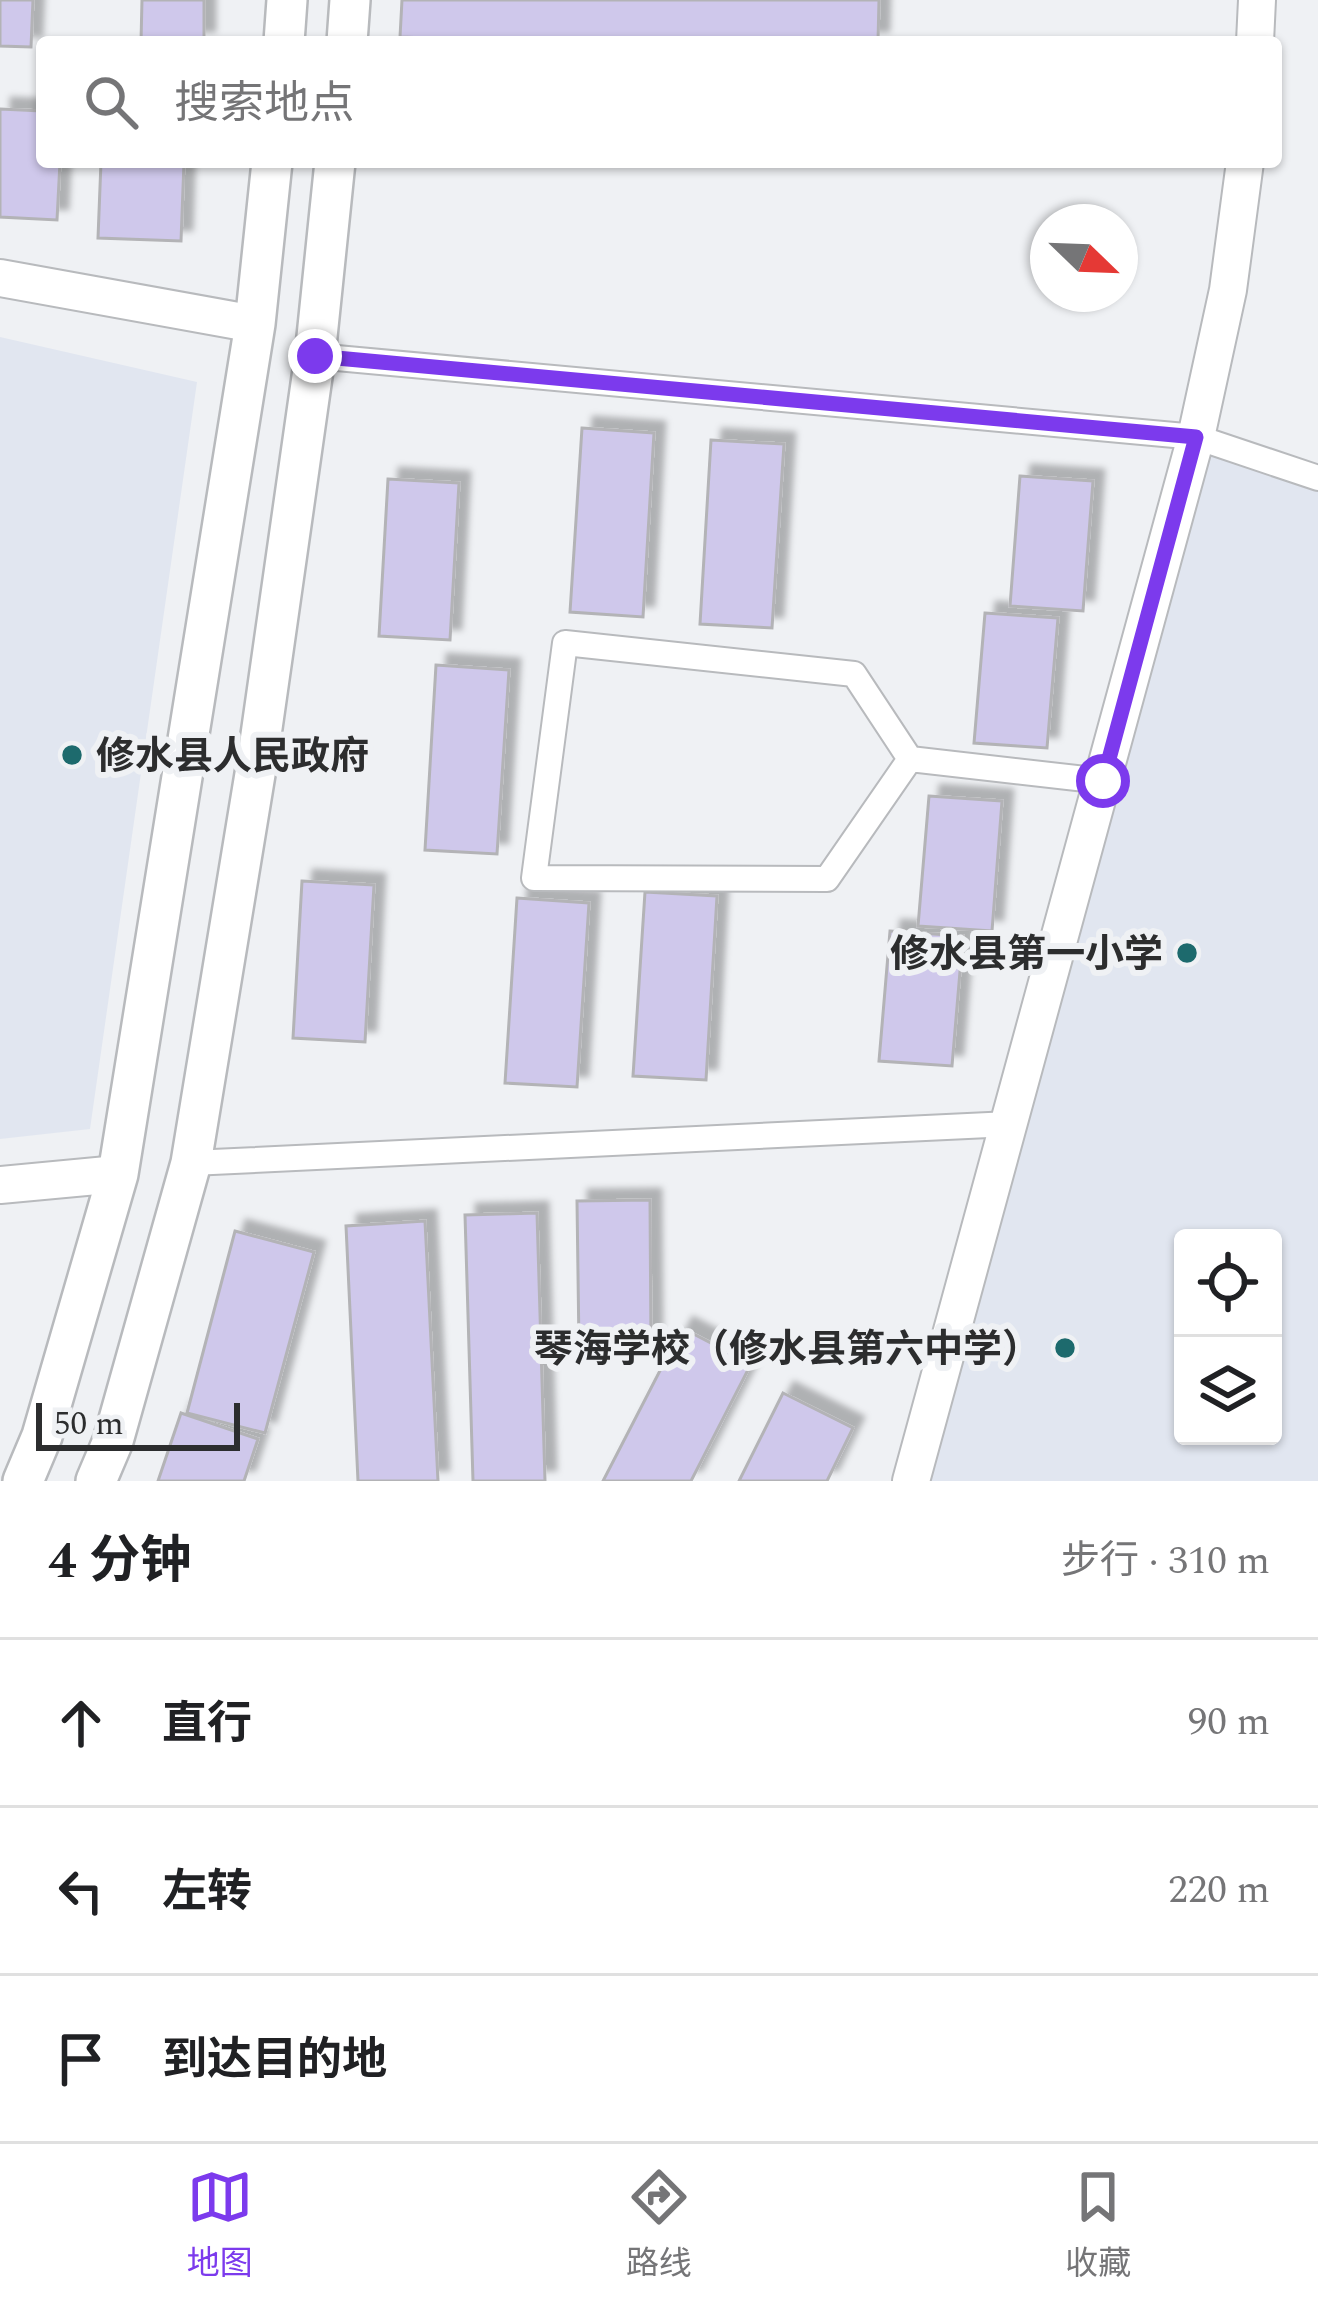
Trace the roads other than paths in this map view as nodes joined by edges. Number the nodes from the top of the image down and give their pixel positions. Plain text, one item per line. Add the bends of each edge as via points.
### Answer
1 (287, 0) edge
2 (350, 0) edge
3 (1257, 0) edge
4 (284, 36) edge
5 (347, 36) edge
6 (1255, 36) edge
7 (271, 168) edge
8 (334, 168) edge
9 (1244, 168) edge
10 (0, 278) edge
11 (255, 324) junction
12 (315, 356) junction
13 (1196, 437) junction
14 (1318, 478) edge
15 (910, 759) junction
16 (1103, 781) junction
17 (1010, 1124) junction
18 (190, 1163) junction
19 (118, 1174) junction
20 (0, 1185) edge
21 (23, 1481) edge
22 (96, 1481) edge
23 (910, 1481) edge

1 - 4 main road
2 - 5 main road
3 - 6 street
7 - 11 main road
8 - 12 main road
9 - 13 street
10 - 11 street
11 - 19 main road
12 - 13 street
12 - 18 main road
13 - 14 street
13 - 16 street
15 - 15 street via 854,674 565,643 534,878 826,879
15 - 16 street
16 - 17 street
17 - 18 street
17 - 23 street
18 - 22 main road
19 - 20 street
19 - 21 main road

